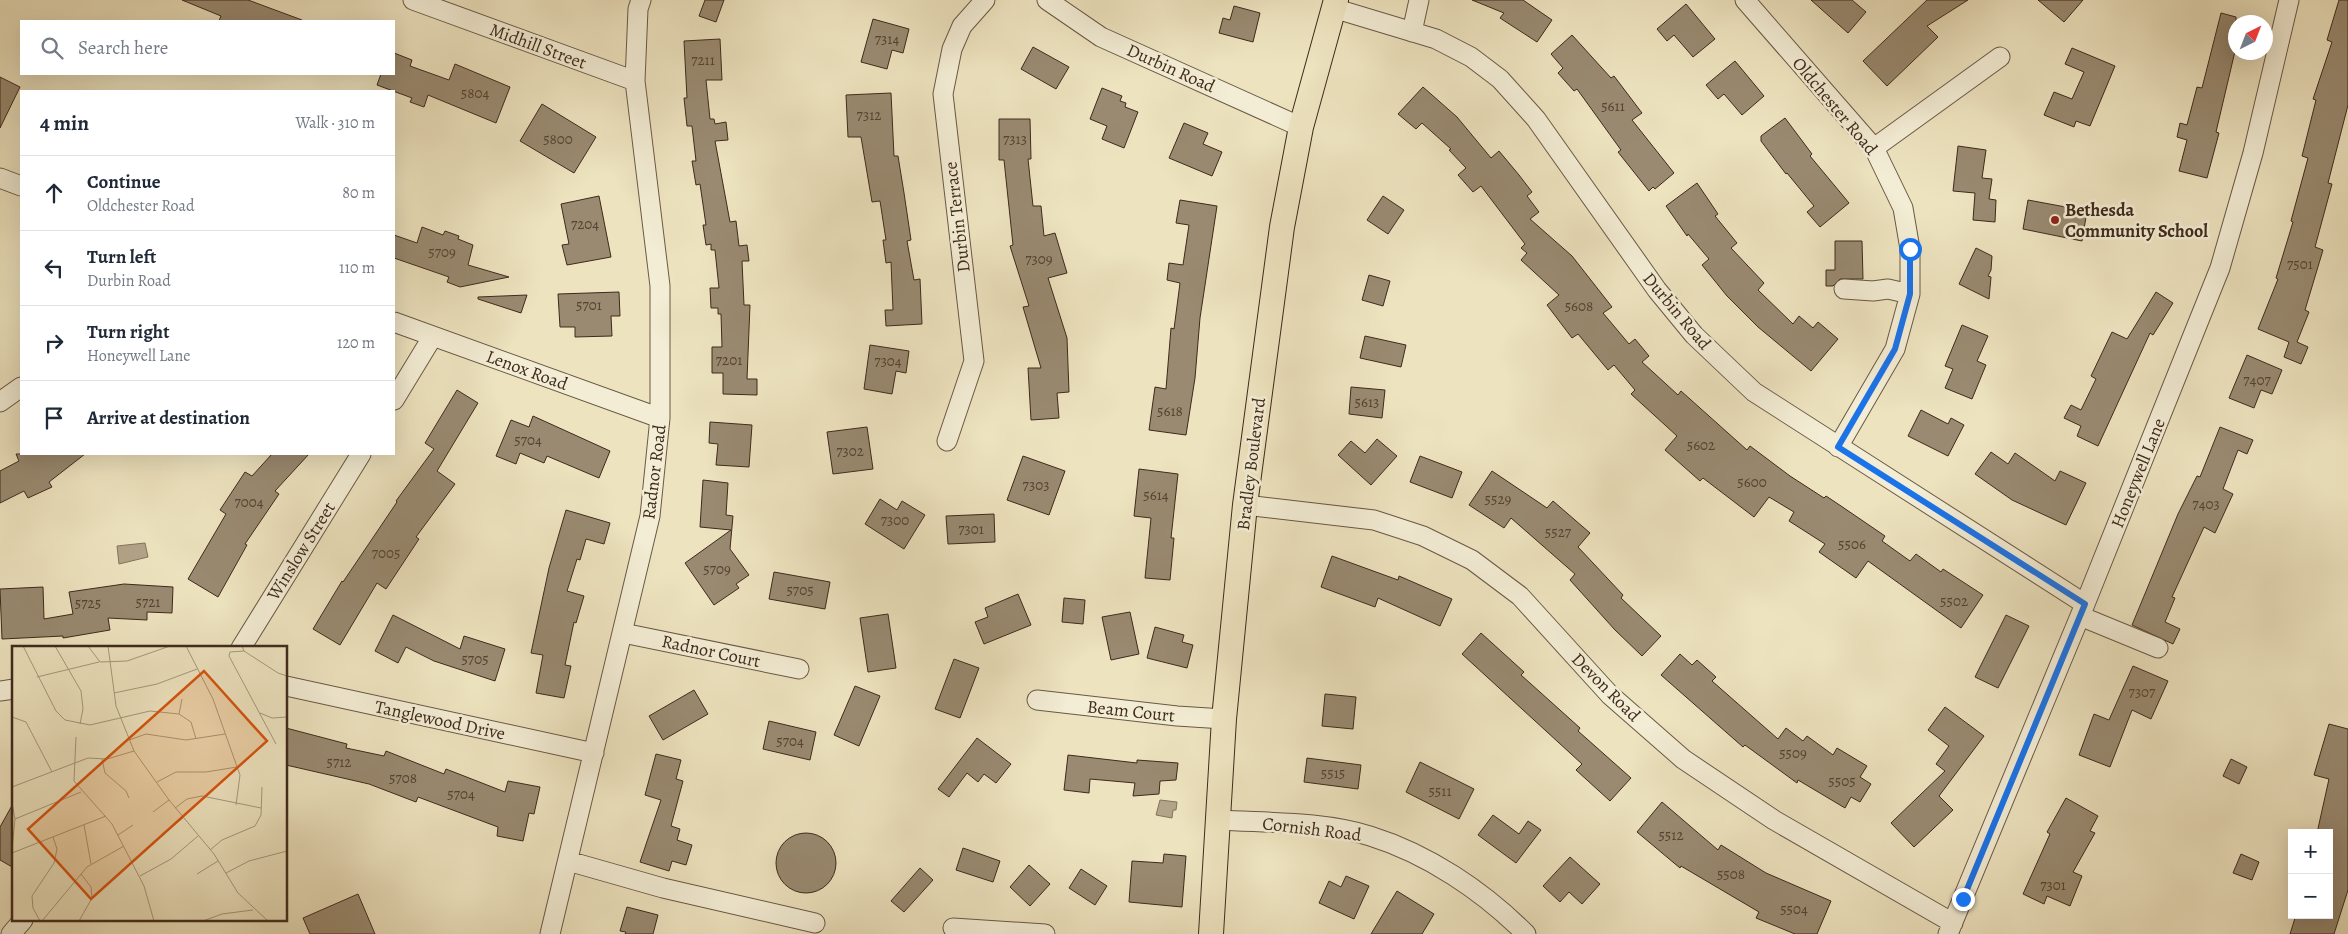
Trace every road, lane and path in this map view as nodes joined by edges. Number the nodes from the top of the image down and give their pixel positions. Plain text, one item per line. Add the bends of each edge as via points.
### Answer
1 (413, 0) edge
2 (641, 0) edge
3 (985, 0) edge
4 (1047, 0) edge
5 (1419, 0) edge
6 (1744, 0) edge
7 (2289, 0) edge
8 (1335, 4) edge
9 (1412, 32) junction
10 (2000, 58) dead end
11 (634, 81) junction
12 (1301, 128) junction
13 (1874, 148) junction
14 (0, 178) edge
15 (20, 186) edge
16 (1844, 289) dead end
17 (1910, 294) junction
18 (395, 322) edge
19 (433, 336) junction
20 (20, 388) edge
21 (395, 398) edge
22 (0, 402) edge
23 (660, 418) junction
24 (947, 442) dead end
25 (1838, 447) junction
26 (360, 455) edge
27 (1245, 505) junction
28 (2083, 610) junction
29 (623, 633) junction
30 (242, 646) edge
31 (2158, 648) dead end
32 (799, 669) dead end
33 (288, 686) edge
34 (1037, 700) dead end
35 (1224, 719) junction
36 (594, 753) junction
37 (1219, 820) junction
38 (568, 860) junction
39 (22, 922) edge
40 (815, 924) dead end
41 (953, 928) dead end
42 (1951, 928) edge
43 (11, 934) edge
44 (550, 934) edge
45 (1045, 934) edge
46 (1210, 934) edge
47 (1526, 934) edge

1 - 11 street, Midhill Street
2 - 11 street, Radnor Road
3 - 24 street, Durbin Terrace via 962,26 952,49 943,94 974,361
4 - 12 street, Durbin Road via 1101,37
5 - 9 street
6 - 13 street, Oldchester Road
7 - 28 street, Honeywell Lane via 2253,153 2220,268
8 - 9 street, Durbin Road
8 - 12 main road, Bradley Boulevard
9 - 25 street, Durbin Road via 1436,39 1471,57 1500,79 1536,119 1657,290 1694,335 1754,392
10 - 13 street
11 - 23 street, Radnor Road via 660,286
12 - 27 main road, Bradley Boulevard via 1282,227
13 - 17 street, Oldchester Road via 1903,208 1910,249
14 - 15 street
16 - 17 street via 1888,289
17 - 25 street, Oldchester Road via 1895,349
18 - 19 street, Lenox Road
19 - 21 street
19 - 23 street, Lenox Road
20 - 22 street
23 - 29 street, Radnor Road via 650,516
25 - 28 street, Durbin Road
26 - 30 street, Winslow Street
27 - 35 main road, Bradley Boulevard
27 - 42 street, Devon Road via 1374,520 1423,536 1472,560 1520,596 1610,695 1683,759 1774,820
28 - 31 street, Durbin Road
28 - 42 street, Honeywell Lane
29 - 32 street, Radnor Court
29 - 36 street, Radnor Road
33 - 36 street, Tanglewood Drive
34 - 35 street, Beam Court
35 - 37 main road, Bradley Boulevard
36 - 38 street, Radnor Road
37 - 46 main road, Bradley Boulevard
37 - 47 street, Cornish Road via 1313,826 1369,836 1434,863 1501,910
38 - 40 street via 663,888
38 - 44 street, Radnor Road
39 - 43 street
41 - 45 street

